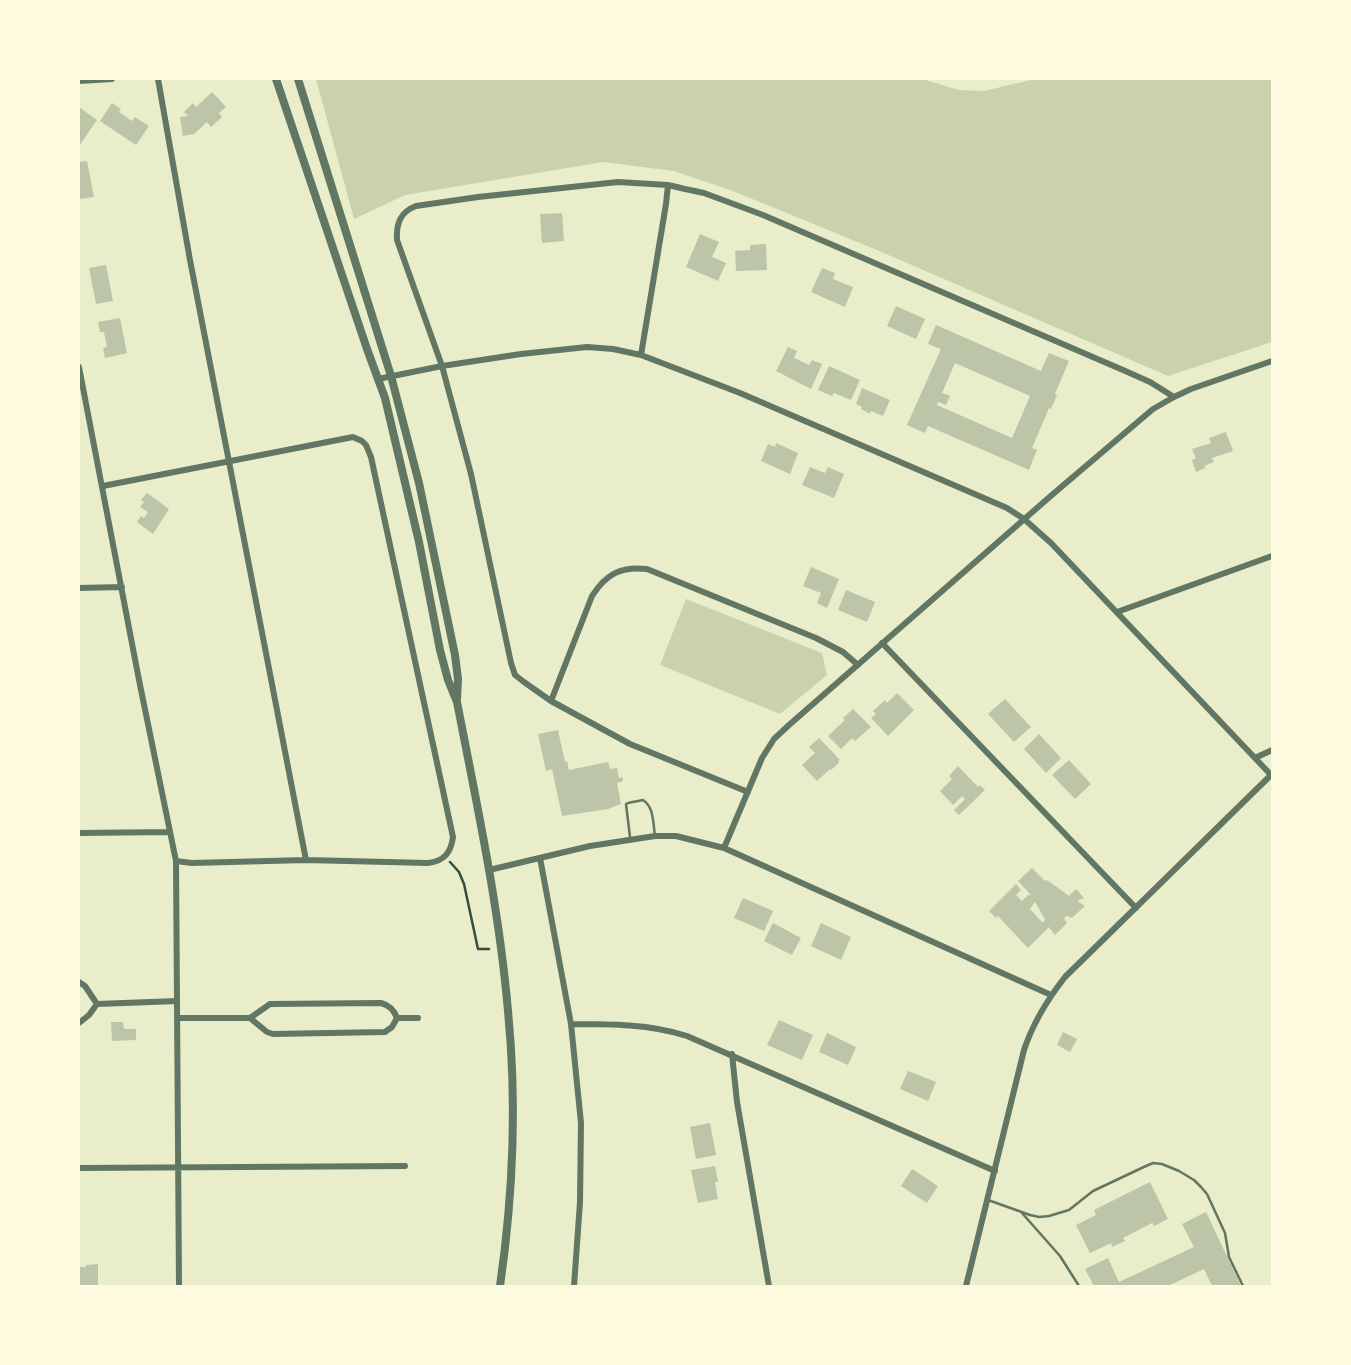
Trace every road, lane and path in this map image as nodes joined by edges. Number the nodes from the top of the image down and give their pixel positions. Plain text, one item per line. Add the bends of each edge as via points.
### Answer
1 (112, 79) edge
2 (158, 79) edge
3 (276, 79) edge
4 (298, 79) edge
5 (79, 81) edge
6 (668, 186) junction
7 (641, 355) junction
8 (1272, 361) edge
9 (442, 366) junction
10 (79, 368) edge
11 (391, 376) junction
12 (379, 379) junction
13 (1174, 397) junction
14 (229, 462) junction
15 (103, 486) junction
16 (1024, 519) junction
17 (1272, 556) edge
18 (122, 587) junction
19 (79, 588) edge
20 (1117, 612) junction
21 (882, 643) junction
22 (858, 665) junction
23 (551, 701) junction
24 (457, 702) junction
25 (1272, 750) edge
26 (1255, 758) junction
27 (1272, 776) edge
28 (748, 792) junction
29 (170, 832) junction
30 (79, 833) edge
31 (655, 836) junction
32 (630, 839) junction
33 (724, 848) junction
34 (445, 858) junction
35 (540, 858) junction
36 (306, 860) junction
37 (176, 861) junction
38 (489, 870) junction
39 (1136, 908) junction
40 (502, 955) junction
41 (79, 982) edge
42 (1051, 995) junction
43 (177, 1001) junction
44 (97, 1004) junction
45 (177, 1018) junction
46 (250, 1018) junction
47 (397, 1018) junction
48 (418, 1018) dead end
49 (79, 1023) edge
50 (571, 1024) junction
51 (732, 1054) junction
52 (405, 1166) dead end
53 (79, 1168) edge
54 (177, 1168) junction
55 (995, 1171) junction
56 (988, 1200) junction
57 (1022, 1213) junction
58 (179, 1286) edge
59 (500, 1286) edge
60 (574, 1286) edge
61 (769, 1286) edge
62 (966, 1286) edge
63 (1079, 1286) edge
64 (1243, 1286) edge

1 - 5 street
2 - 14 street
3 - 12 street
4 - 11 street
6 - 7 street
6 - 9 street via 618,182 478,197 416,205 401,216 397,240
6 - 13 street via 704,193 763,215 1123,370
7 - 9 street via 587,347
7 - 16 street via 740,393
8 - 13 street
9 - 11 street
9 - 23 street via 471,474 512,670
10 - 15 street
11 - 12 street
11 - 24 street via 419,482 455,654
12 - 24 street via 407,487 440,650
13 - 16 street via 1153,409
14 - 15 street
14 - 34 street via 353,437 366,444 453,837
14 - 36 street
15 - 18 street
16 - 20 street
16 - 21 street
17 - 20 street
18 - 19 street
18 - 29 street
20 - 26 street
21 - 22 street
21 - 39 street
22 - 23 street via 816,638 648,569 634,568 600,583
22 - 28 street via 774,739
23 - 28 street via 629,744
24 - 38 street
25 - 26 street
26 - 27 street
27 - 39 street
28 - 33 street
29 - 30 street
29 - 37 street
31 - 32 street
31 - 32 lane via 651,808 643,800 626,804
31 - 33 street via 676,836
32 - 35 street
33 - 42 street
34 - 36 street via 428,863
34 - 40 path via 464,884 478,949 489,948 490,954
35 - 38 street
35 - 50 street
36 - 37 street
37 - 43 street
38 - 40 street
39 - 42 street
40 - 59 street via 512,1085 510,1196
41 - 44 street
42 - 55 street via 1024,1050
43 - 44 street
43 - 45 street
44 - 49 street
45 - 46 street
45 - 54 street
46 - 47 street via 270,1004 381,1003
46 - 47 street via 273,1034 385,1032
47 - 48 street
50 - 51 street via 670,1030
50 - 60 street via 582,1155
51 - 55 street
51 - 61 street
52 - 54 street
53 - 54 street
54 - 58 street
55 - 56 street
56 - 57 lane
56 - 62 street
57 - 63 lane
57 - 64 lane via 1039,1217 1069,1210 1093,1191 1153,1163 1162,1164 1188,1176 1207,1194

